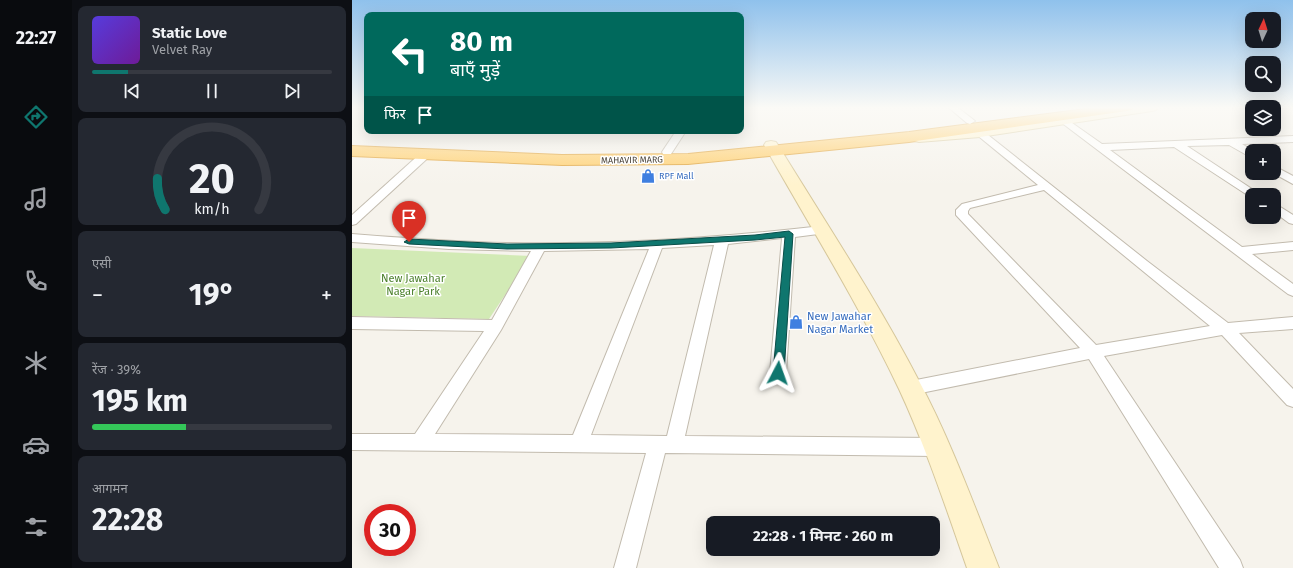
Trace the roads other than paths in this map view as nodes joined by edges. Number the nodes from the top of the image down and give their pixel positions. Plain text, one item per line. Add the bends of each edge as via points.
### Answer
1 (980, 133) edge
2 (680, 134) edge
3 (916, 134) junction
4 (920, 134) edge
5 (921, 134) edge
6 (975, 134) edge
7 (1083, 134) edge
8 (1293, 139) edge
9 (1230, 141) junction
10 (1176, 144) junction
11 (352, 145) edge
12 (1100, 147) junction
13 (773, 148) junction
14 (352, 151) edge
15 (1245, 151) edge
16 (667, 152) junction
17 (426, 154) junction
18 (1281, 173) edge
19 (1293, 181) edge
20 (1046, 186) junction
21 (1245, 189) edge
22 (1281, 212) edge
23 (1293, 220) edge
24 (352, 221) edge
25 (822, 230) junction
26 (789, 234) junction
27 (352, 238) edge
28 (722, 240) junction
29 (658, 243) junction
30 (1293, 246) edge
31 (540, 247) junction
32 (1240, 251) junction
33 (1293, 291) edge
34 (352, 323) edge
35 (1293, 323) edge
36 (496, 326) junction
37 (1225, 330) junction
38 (1094, 353) junction
39 (778, 373) dead end
40 (911, 388) junction
41 (1293, 400) edge
42 (352, 442) edge
43 (420, 442) junction
44 (579, 443) junction
45 (666, 444) junction
46 (936, 447) junction
47 (624, 568) edge
48 (983, 568) edge
49 (1232, 568) edge

1 - 20 street
2 - 16 street
3 - 4 highway
3 - 5 highway
3 - 6 street via 921,139
3 - 13 highway, MAHAVIR MARG
7 - 12 street
8 - 9 street
9 - 10 street
9 - 15 street
10 - 12 street
10 - 21 street
11 - 16 highway, MAHAVIR MARG via 568,154
12 - 32 street
13 - 16 highway, MAHAVIR MARG
13 - 17 highway, MAHAVIR MARG via 688,159 562,160
13 - 25 street
14 - 17 highway, MAHAVIR MARG
17 - 24 street
18 - 19 street
20 - 37 street
20 - 38 street via 966,206 962,210 962,215
22 - 23 street
25 - 26 street
25 - 40 street
26 - 28 street
26 - 39 street
27 - 31 street via 451,245
28 - 29 street
28 - 45 street
29 - 31 street
29 - 44 street
30 - 32 street
31 - 36 street
32 - 33 street
34 - 36 street
35 - 37 street
36 - 43 street
37 - 38 street via 1133,344
37 - 41 street
38 - 40 street
38 - 49 street
40 - 46 street
42 - 43 street
43 - 44 street
44 - 45 street
45 - 46 street
45 - 47 street
46 - 48 street

